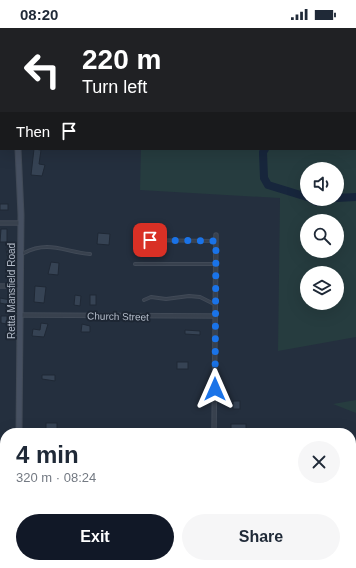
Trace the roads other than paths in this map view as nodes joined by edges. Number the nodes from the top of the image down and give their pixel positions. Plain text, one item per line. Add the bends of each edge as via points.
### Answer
1 (18, 150) edge
2 (0, 223) edge
3 (21, 223) junction
4 (216, 235) dead end
5 (139, 240) dead end
6 (216, 241) junction
7 (20, 251) junction
8 (90, 254) dead end
9 (135, 264) dead end
10 (216, 264) junction
11 (0, 286) edge
12 (20, 286) junction
13 (144, 300) dead end
14 (216, 304) junction
15 (21, 315) junction
16 (215, 316) junction
17 (19, 428) edge
18 (214, 428) edge

1 - 3 street, Retta Mansfield Road
2 - 3 street
3 - 7 street, Retta Mansfield Road
4 - 6 street
5 - 6 lane
6 - 10 street
7 - 8 lane via 24,253 34,247 56,247
7 - 12 street, Retta Mansfield Road
9 - 10 lane
10 - 14 street
11 - 12 street
12 - 15 street, Retta Mansfield Road
13 - 14 lane via 151,297 166,299 194,296
14 - 16 street
15 - 16 street, Church Street
15 - 17 street, Retta Mansfield Road
16 - 18 street

